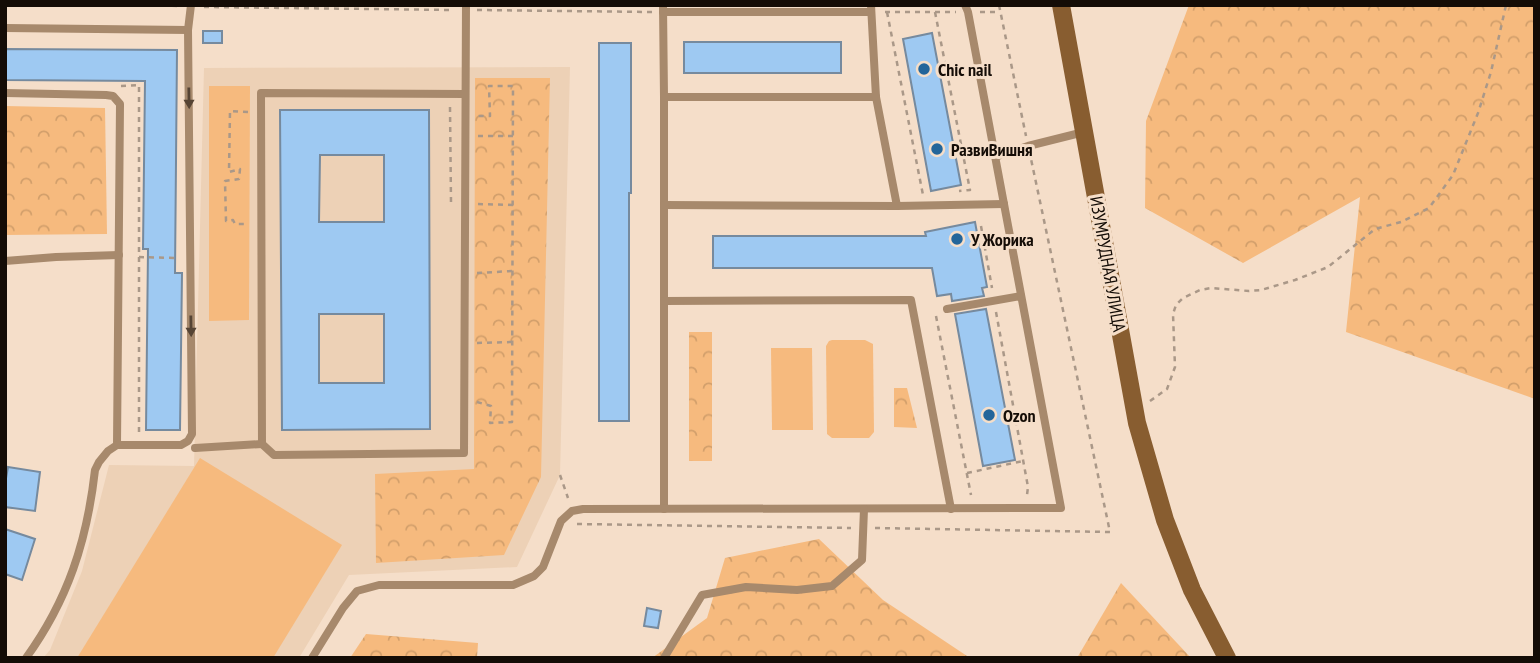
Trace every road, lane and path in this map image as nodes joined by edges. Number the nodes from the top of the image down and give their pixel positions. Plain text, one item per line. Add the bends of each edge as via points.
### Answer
1 (142, 5) edge
2 (999, 5) edge
3 (1061, 5) edge
4 (1506, 5) edge
5 (191, 6) edge
6 (466, 8) edge
7 (663, 8) edge
8 (871, 8) edge
9 (966, 8) edge
10 (887, 12) junction
11 (935, 12) junction
12 (1000, 12) junction
13 (5, 28) edge
14 (188, 30) junction
15 (112, 86) dead end
16 (5, 93) edge
17 (465, 94) junction
18 (664, 97) junction
19 (876, 97) junction
20 (450, 103) dead end
21 (246, 111) dead end
22 (450, 117) junction
23 (465, 117) junction
24 (1084, 132) junction
25 (450, 136) junction
26 (465, 136) junction
27 (513, 136) junction
28 (1028, 146) junction
29 (995, 157) junction
30 (958, 191) dead end
31 (923, 197) dead end
32 (465, 204) junction
33 (1004, 204) junction
34 (513, 205) junction
35 (664, 205) junction
36 (897, 206) junction
37 (235, 224) dead end
38 (981, 226) dead end
39 (119, 255) junction
40 (139, 257) junction
41 (185, 258) dead end
42 (5, 261) edge
43 (513, 271) junction
44 (465, 274) junction
45 (1021, 296) junction
46 (664, 301) junction
47 (995, 301) junction
48 (947, 309) dead end
49 (936, 314) dead end
50 (512, 342) junction
51 (464, 343) junction
52 (474, 401) dead end
53 (1133, 407) junction
54 (145, 434) dead end
55 (262, 444) junction
56 (117, 445) junction
57 (195, 448) dead end
58 (1023, 461) junction
59 (967, 473) junction
60 (1027, 498) dead end
61 (971, 499) dead end
62 (664, 509) junction
63 (864, 509) junction
64 (951, 509) junction
65 (1110, 532) dead end
66 (26, 658) edge
67 (312, 658) edge
68 (664, 658) edge
69 (1227, 658) edge

1 - 5 path
2 - 12 path
3 - 24 street, ИЗУМРУДНАЯ УЛИЦА
4 - 53 path via 1478,113 1453,175 1429,208 1375,229 1328,267 1295,280 1261,290 1211,288 1183,298 1173,314 1175,368 1167,389
5 - 6 path
5 - 14 lane
6 - 7 path
6 - 17 lane
7 - 8 lane
7 - 18 lane
8 - 10 path
8 - 19 lane
9 - 11 path
9 - 12 path
9 - 29 lane
10 - 11 path
10 - 31 path
11 - 30 path via 970,190
12 - 28 path
13 - 14 lane
14 -> 56 lane via 192,434 181,445
15 - 40 path via 139,85
16 - 39 lane via 106,94 116,98 120,104
17 - 23 lane
17 - 55 lane via 261,93
18 - 19 lane
18 - 35 lane
19 - 36 lane
20 - 22 path
21 - 37 path via 230,111 229,172 240,170 239,179 225,181 226,220
22 - 23 path
22 - 25 path
23 - 26 lane
23 - 27 path via 490,116 489,86 513,86
24 - 28 lane
24 - 53 street, ИЗУМРУДНАЯ УЛИЦА
25 - 26 path
25 - 32 path via 451,204
26 - 27 path
26 - 32 lane
27 - 34 path
28 - 29 lane
28 - 65 path
29 - 33 lane
32 - 34 path
32 - 44 lane
33 - 36 lane
33 - 45 lane
34 - 43 path
35 - 36 lane
35 - 46 lane
38 - 47 path
39 - 42 lane
39 - 56 lane
40 - 41 path
40 - 54 path via 139,433
43 - 44 path
43 - 50 path
44 - 51 lane
45 - 47 lane
45 - 64 lane via 1061,508
46 - 62 lane
46 - 64 lane via 911,300
47 - 48 lane
47 - 58 path
49 - 59 path
50 - 51 path
50 - 52 path via 512,422 490,423 491,407
51 - 55 lane via 464,453 274,455
53 - 69 street, ИЗУМРУДНАЯ УЛИЦА via 1165,520 1192,590
55 - 57 lane
56 - 66 lane via 95,470 70,582
58 - 59 path
58 - 60 path
59 - 61 path
62 - 63 lane
62 - 67 lane via 572,511 561,521 543,567 513,585 380,585 357,591
63 - 64 lane
63 - 68 lane via 862,560 832,586 797,590 746,587 702,595

